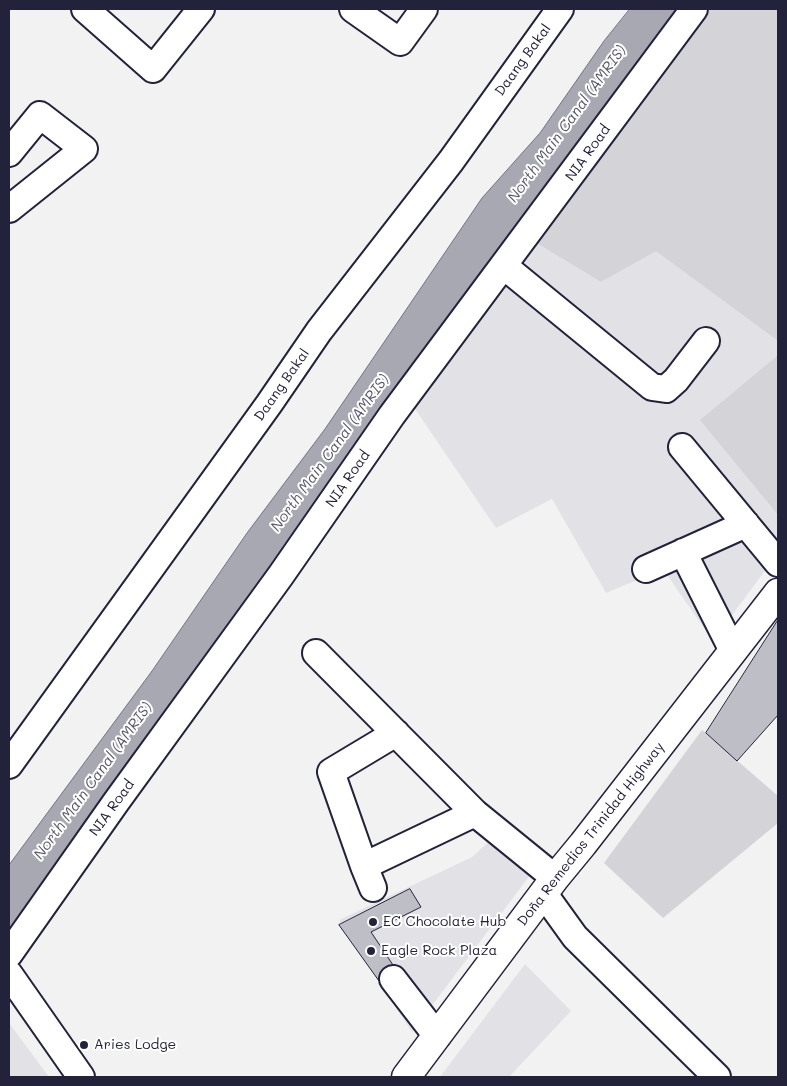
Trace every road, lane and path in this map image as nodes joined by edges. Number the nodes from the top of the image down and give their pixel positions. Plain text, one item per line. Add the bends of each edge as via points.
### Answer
1 (85, 9) edge
2 (201, 9) edge
3 (352, 9) edge
4 (424, 9) edge
5 (560, 9) edge
6 (694, 9) edge
7 (9, 153) edge
8 (9, 209) edge
9 (504, 266) junction
10 (706, 341) dead end
11 (682, 447) dead end
12 (746, 524) junction
13 (688, 550) junction
14 (778, 563) edge
15 (646, 569) dead end
16 (778, 593) edge
17 (737, 645) junction
18 (316, 653) dead end
19 (396, 733) junction
20 (9, 765) edge
21 (475, 813) junction
22 (549, 886) junction
23 (9, 954) edge
24 (9, 974) edge
25 (393, 979) dead end
26 (437, 1036) junction
27 (81, 1077) edge
28 (406, 1077) edge
29 (717, 1077) edge

1 - 2 street via 154,69
3 - 4 street via 400,42
5 - 20 street, Daang Bakal via 451,161 319,331
6 - 9 street, NIA Road
7 - 8 street via 40,115 84,149
9 - 10 street via 652,388 666,389
9 - 23 street, NIA Road via 392,415 281,576
11 - 12 street
12 - 13 street
12 - 14 street
13 - 15 street
13 - 17 street
16 - 17 highway, Doña Remedios Trinidad Highway
17 - 22 highway, Doña Remedios Trinidad Highway
18 - 19 street
19 - 21 street
19 - 21 street via 331,772 368,877
21 - 22 street
22 - 26 highway, Doña Remedios Trinidad Highway
22 - 29 street via 575,936
24 - 27 street
25 - 26 street
26 - 28 highway, Doña Remedios Trinidad Highway

